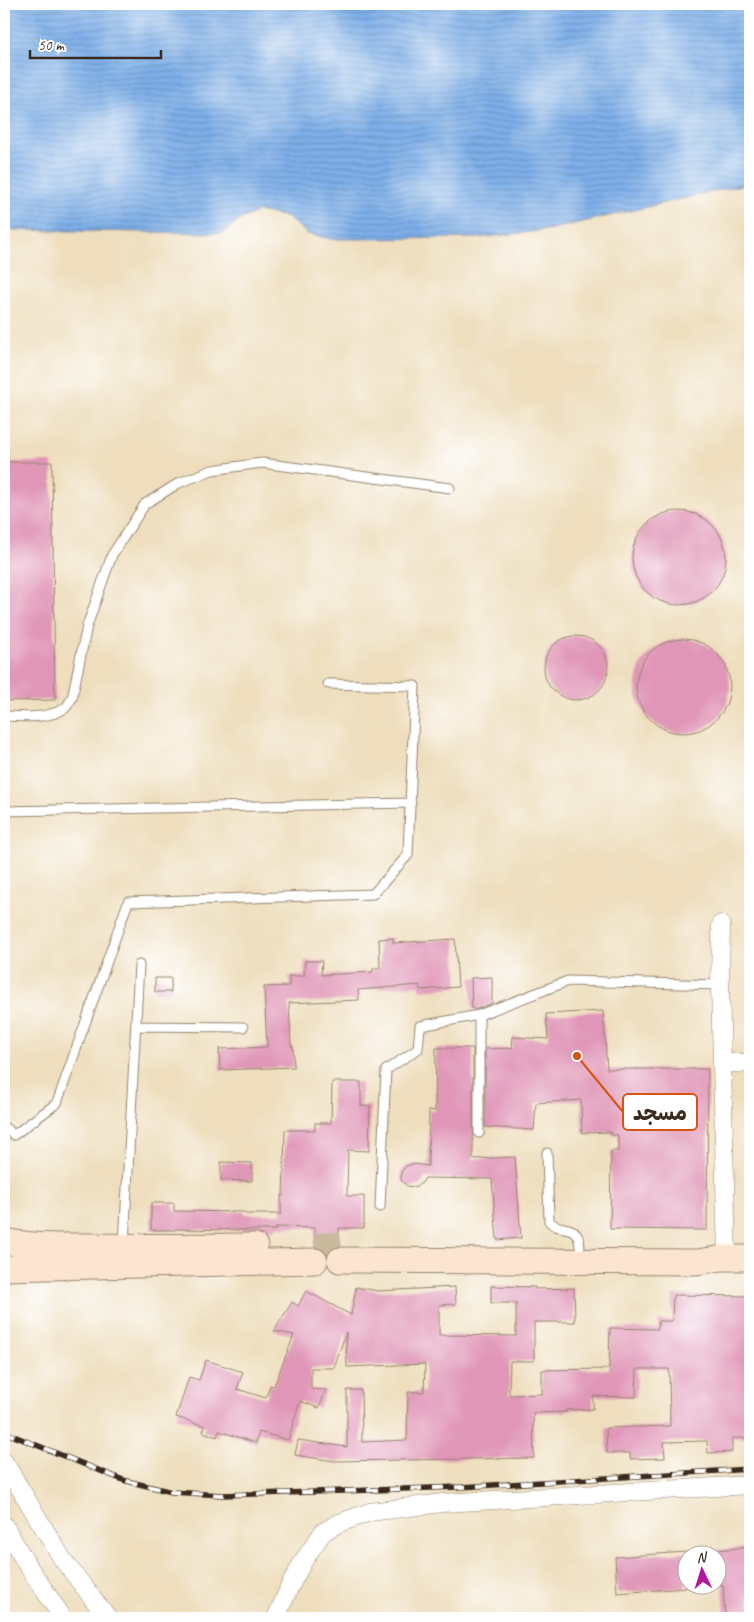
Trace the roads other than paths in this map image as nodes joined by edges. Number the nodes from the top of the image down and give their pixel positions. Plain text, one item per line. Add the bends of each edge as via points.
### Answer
1 (450, 488) dead end
2 (328, 684) dead end
3 (4, 716) edge
4 (410, 803) junction
5 (4, 811) edge
6 (721, 924) dead end
7 (139, 965) dead end
8 (720, 985) junction
9 (479, 1015) junction
10 (136, 1026) junction
11 (243, 1027) dead end
12 (722, 1063) junction
13 (750, 1063) edge
14 (4, 1127) edge
15 (479, 1133) dead end
16 (547, 1153) dead end
17 (380, 1207) dead end
18 (4, 1241) edge
19 (124, 1247) junction
20 (580, 1247) junction
21 (340, 1253) tunnel mouth
22 (490, 1254) junction
23 (734, 1258) edge
24 (4, 1268) edge
25 (4, 1462) edge
26 (750, 1485) edge
27 (4, 1525) edge
28 (62, 1618) edge
29 (108, 1618) edge
30 (276, 1618) edge

1 - 3 lane via 262,463 212,470 180,482 145,504 112,555 87,626 72,698 67,707 55,713 27,717
2 - 4 lane via 415,686
4 - 5 lane
4 - 14 lane via 408,855 373,894 128,902 57,1103 14,1135
6 - 8 street
7 - 10 lane
8 - 9 lane via 568,981
8 - 12 street
9 - 15 lane
9 - 17 lane via 420,1026 418,1049 386,1070
10 - 11 lane
10 - 19 lane
12 - 13 street
12 - 23 street
16 - 20 lane via 549,1221 556,1227 573,1231
18 - 19 main road via 42,1246
19 - 24 main road via 315,1253
20 - 22 main road
20 - 23 main road via 703,1250
21 - 22 main road
22 - 23 main road via 698,1262
25 - 29 street via 63,1560
26 - 30 street via 442,1503 370,1512 339,1522 323,1532 304,1560
27 - 28 street

